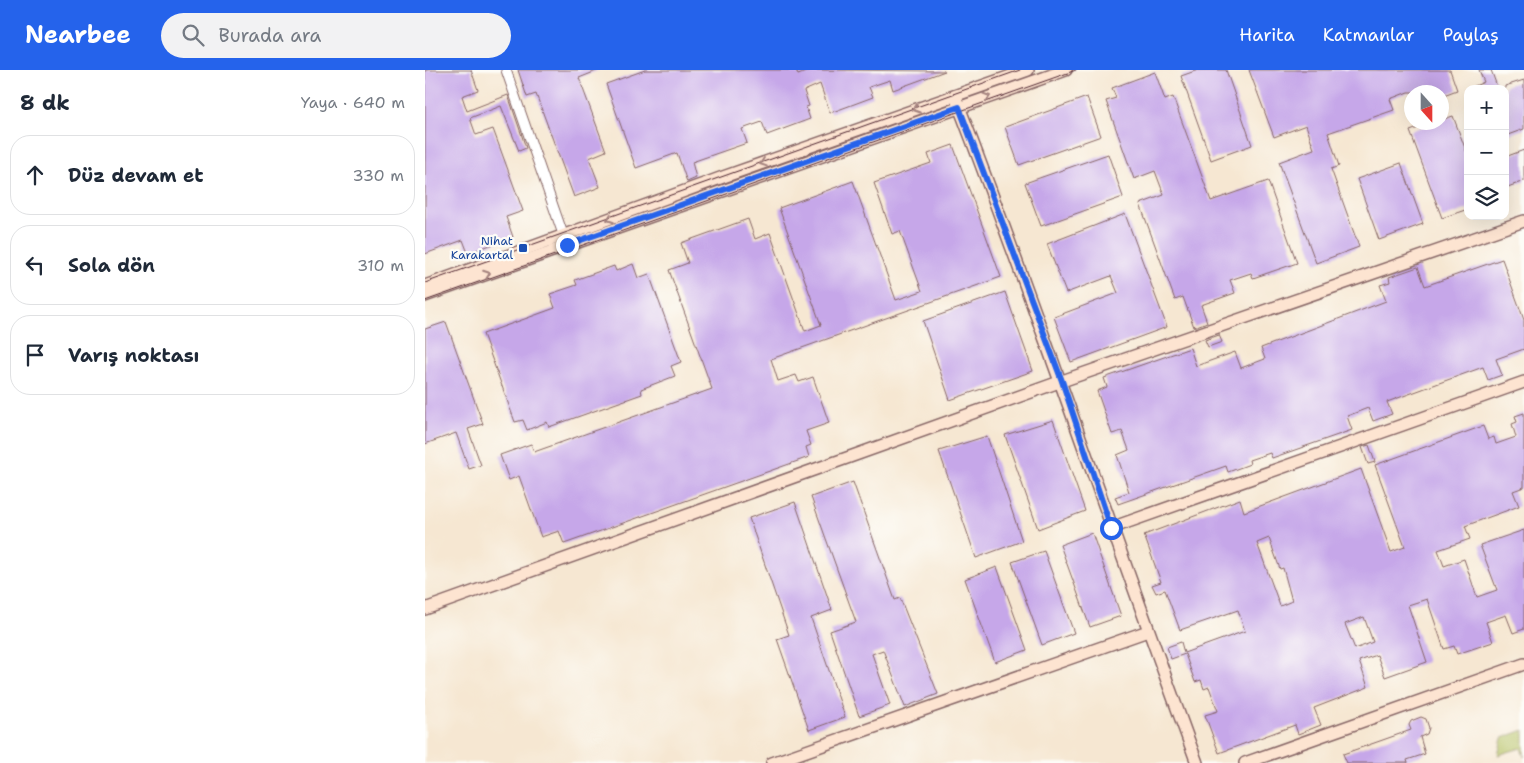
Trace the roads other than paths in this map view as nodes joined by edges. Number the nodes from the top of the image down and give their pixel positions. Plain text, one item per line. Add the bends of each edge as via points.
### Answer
1 (506, 70) edge
2 (1029, 70) edge
3 (1066, 70) edge
4 (957, 101) junction
5 (1524, 221) edge
6 (565, 241) junction
7 (425, 286) edge
8 (425, 296) edge
9 (1062, 381) junction
10 (1524, 382) edge
11 (1111, 528) junction
12 (425, 609) edge
13 (1148, 631) junction
14 (1524, 664) edge
15 (772, 763) edge
16 (1197, 763) edge
17 (1245, 763) edge

1 - 6 street
2 - 4 street
4 -> 3 street
4 - 6 street via 723,177
4 - 9 street
5 - 9 street
6 - 7 street
8 -> 6 street
9 - 11 street
9 - 12 street
10 - 11 street
11 - 13 street
13 - 15 street
13 - 16 street
14 - 17 street

